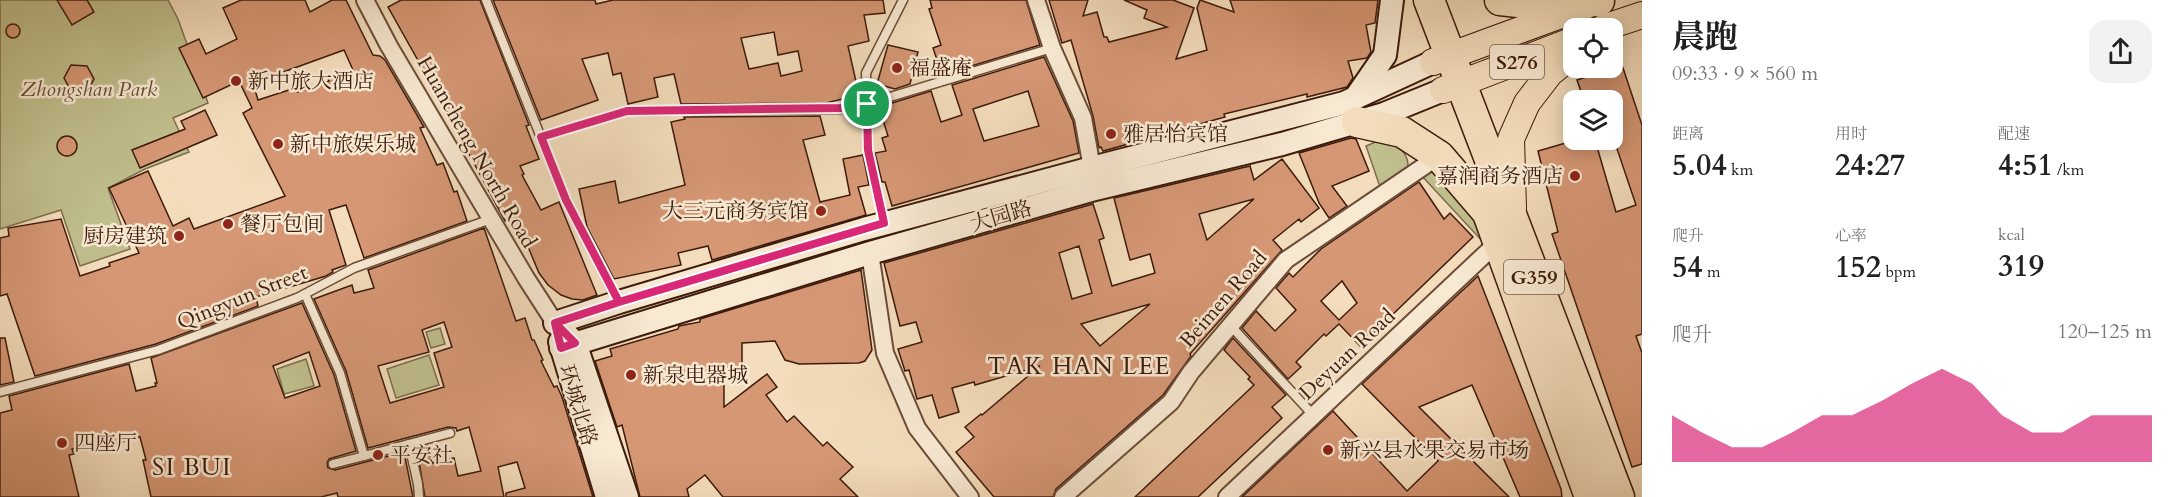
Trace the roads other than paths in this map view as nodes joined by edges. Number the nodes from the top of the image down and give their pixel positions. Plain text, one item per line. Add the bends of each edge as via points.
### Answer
1 (486, 0) edge
2 (903, 0) edge
3 (1036, 0) edge
4 (1392, 0) edge
5 (1410, 0) edge
6 (1429, 0) edge
7 (1500, 0) edge
8 (368, 1) edge
9 (1642, 15) edge
10 (1603, 17) edge
11 (1563, 44) edge
12 (1052, 48) junction
13 (1442, 59) junction
14 (1563, 63) edge
15 (1451, 87) junction
16 (867, 104) junction
17 (1356, 110) junction
18 (541, 137) junction
19 (1439, 156) junction
20 (1092, 168) junction
21 (491, 219) junction
22 (884, 223) junction
23 (1500, 226) junction
24 (870, 253) junction
25 (304, 294) junction
26 (619, 302) junction
27 (555, 323) junction
28 (1230, 325) junction
29 (568, 346) junction
30 (0, 392) edge
31 (1314, 416) junction
32 (450, 433) dead end
33 (409, 444) junction
34 (1600, 446) junction
35 (364, 456) junction
36 (333, 464) dead end
37 (418, 497) edge
38 (607, 497) edge
39 (627, 497) edge
40 (970, 497) edge
41 (1063, 497) edge
42 (1227, 497) edge
43 (1590, 497) edge
44 (1619, 497) edge
45 (1634, 497) edge

1 - 18 lane
2 - 16 lane via 866,73
3 - 12 street
4 - 17 main road via 1385,55
5 - 13 highway, G359
6 - 13 highway, G359
7 - 10 highway
8 - 21 street, Huancheng North Road via 389,46
9 - 10 main road, S276
10 - 13 main road, S276
11 - 15 main road, S276
12 - 16 lane
12 - 20 street via 1083,118
13 - 15 highway, G359
13 - 17 main road, 大园路
14 - 23 main road via 1527,103 1511,139
15 - 17 main road, 大园路 via 1384,114
15 - 23 highway, G359
16 - 18 lane via 840,108 627,111
16 - 22 lane via 868,150
17 - 19 highway via 1402,132
17 - 20 main road, 大园路 via 1344,103
17 - 24 main road, 大园路 via 1282,144 1095,189
18 - 26 lane via 566,200
19 - 23 highway
19 - 28 street, Beimen Road via 1286,260
20 - 22 main road, 大园路
21 - 25 lane, Qingyun Street via 354,268
21 - 27 street, Huancheng North Road
22 - 26 main road, 大园路
23 - 31 street, Deyuan Road
23 - 34 highway, G359
23 - 43 highway, G359
24 - 29 main road, 大园路
24 - 40 street via 885,353 917,428
25 - 30 lane, Qingyun Street via 158,350
25 - 35 lane via 340,373
26 - 27 main road, 大园路
27 - 29 main road, 环城北路
28 - 31 lane
28 - 41 street, Beimen Road via 1171,402
29 - 38 main road, 环城北路
29 - 39 main road, 环城北路
31 - 42 street, Deyuan Road
32 - 33 lane
33 - 35 lane
33 - 37 lane
34 - 44 highway, G359
34 - 45 highway
35 - 36 lane

